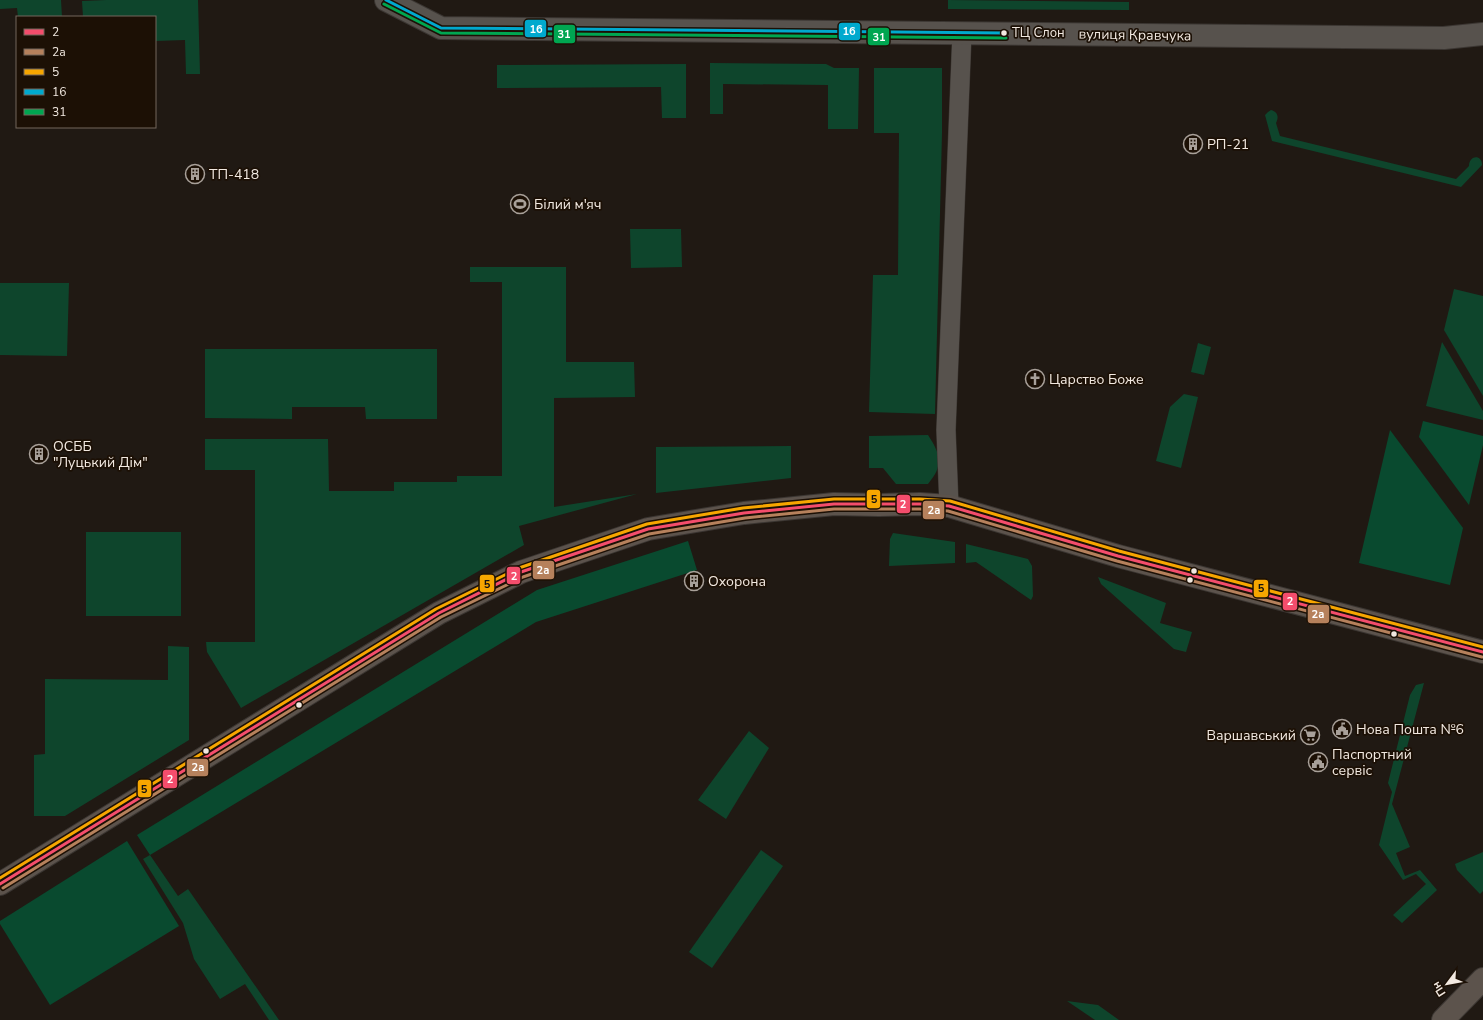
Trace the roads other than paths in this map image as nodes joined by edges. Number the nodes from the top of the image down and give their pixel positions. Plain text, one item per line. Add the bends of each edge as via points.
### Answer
1 (386, 0) edge
2 (962, 33) junction
3 (1483, 34) edge
4 (949, 506) junction
5 (1483, 652) edge
6 (2, 879) edge
7 (1483, 979) edge
8 (1443, 1020) edge

1 - 2 street, вулиця Кравчука via 441,28
2 - 3 street, вулиця Кравчука via 1444,38
2 - 4 street via 946,430
4 - 5 main road via 1118,556
4 - 6 main road via 834,504 744,513 648,529 521,572 439,613
7 - 8 main road

